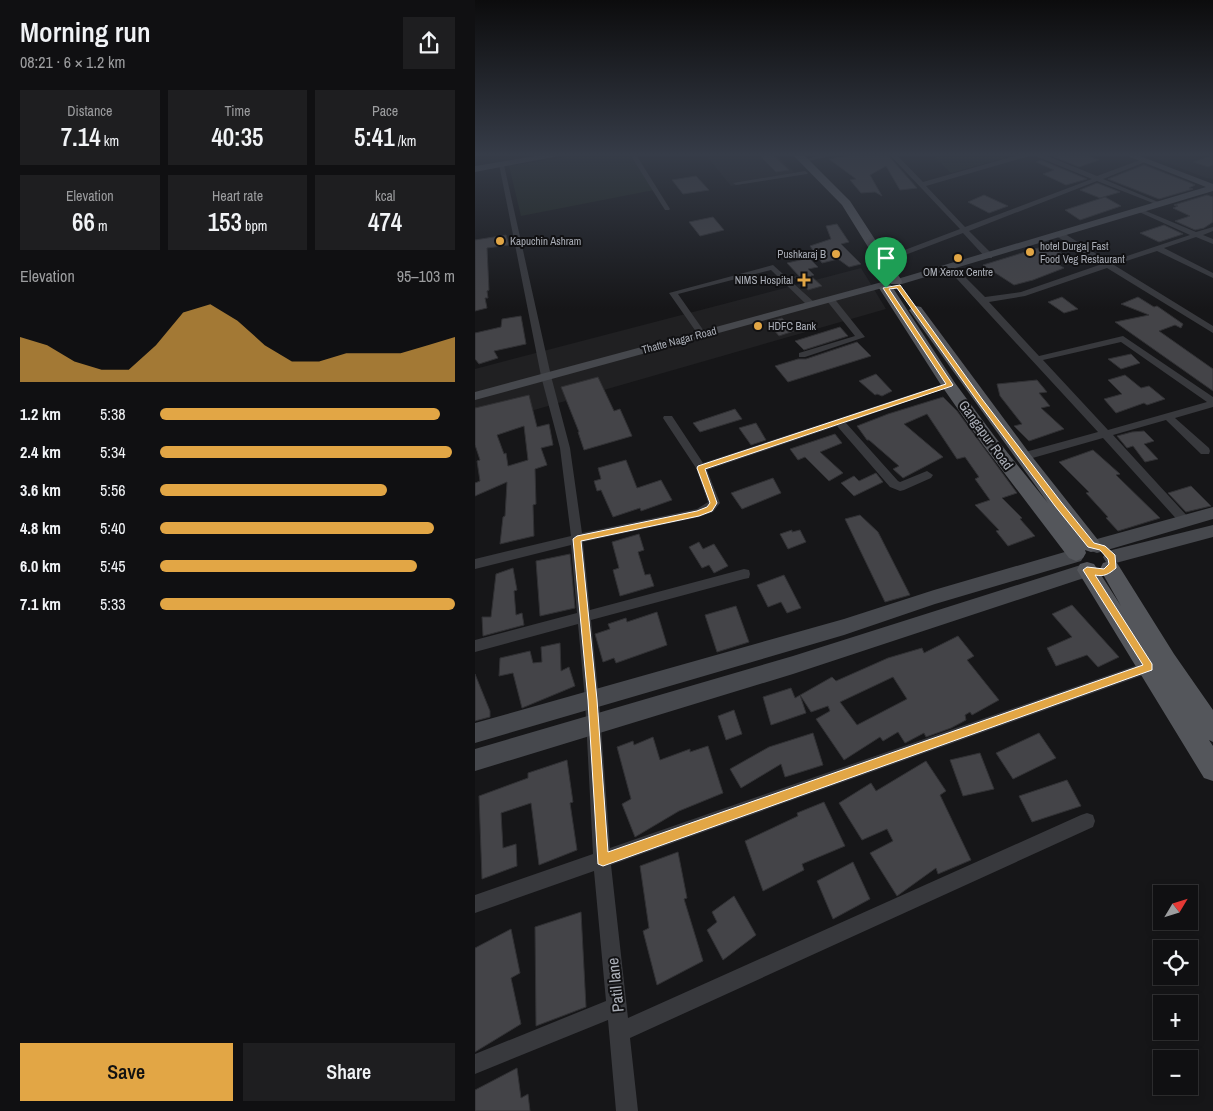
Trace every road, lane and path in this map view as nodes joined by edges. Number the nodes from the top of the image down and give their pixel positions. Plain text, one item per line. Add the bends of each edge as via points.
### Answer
1 (509, 205) edge
2 (664, 205) edge
3 (833, 205) edge
4 (847, 205) edge
5 (940, 205) edge
6 (1028, 205) edge
7 (1157, 205) edge
8 (667, 209) dead end
9 (1139, 210) junction
10 (963, 229) junction
11 (1213, 229) edge
12 (1059, 234) junction
13 (1196, 235) junction
14 (1213, 242) edge
15 (1157, 248) junction
16 (989, 256) junction
17 (884, 260) junction
18 (1108, 265) junction
19 (950, 268) junction
20 (1213, 276) edge
21 (891, 284) junction
22 (831, 299) junction
23 (983, 300) junction
24 (811, 304) junction
25 (1213, 330) edge
26 (702, 334) junction
27 (802, 355) dead end
28 (1037, 358) junction
29 (546, 376) junction
30 (949, 385) junction
31 (475, 396) edge
32 (1213, 403) edge
33 (1168, 417) junction
34 (668, 418) dead end
35 (839, 422) junction
36 (1106, 434) junction
37 (1205, 451) dead end
38 (1022, 457) junction
39 (701, 468) junction
40 (927, 475) dead end
41 (1213, 513) edge
42 (1185, 521) junction
43 (1213, 531) edge
44 (577, 539) junction
45 (1093, 557) junction
46 (475, 564) edge
47 (744, 574) dead end
48 (584, 617) junction
49 (475, 646) edge
50 (1149, 667) junction
51 (592, 700) junction
52 (593, 724) junction
53 (1213, 730) edge
54 (475, 734) edge
55 (475, 760) edge
56 (1213, 769) edge
57 (1087, 821) dead end
58 (603, 860) junction
59 (475, 904) edge
60 (617, 1006) junction
61 (620, 1032) junction
62 (475, 1064) edge
63 (627, 1111) edge

1 - 29 street, Patil lane
2 - 8 street
3 - 21 main road, Gangapur Road
4 - 17 main road, Gangapur Road
5 - 10 street
6 - 10 street
7 - 9 street, Thatte Nagar Road
9 - 12 street, Thatte Nagar Road
9 - 13 street
10 - 16 street
10 - 17 street
11 - 13 street
12 - 16 street, Thatte Nagar Road
12 - 18 street
13 - 14 street
13 - 15 street
15 - 18 street
15 - 20 street
16 - 19 street, Thatte Nagar Road
17 - 21 main road, Gangapur Road
18 - 23 street via 1022,294
18 - 25 street
19 - 21 street, Thatte Nagar Road
19 - 23 street
21 - 22 street, Thatte Nagar Road
21 - 30 main road, Gangapur Road
21 - 38 main road, Gangapur Road
22 - 24 street, Thatte Nagar Road
22 - 27 street via 861,337
23 - 28 street
24 - 26 street, Thatte Nagar Road
24 - 26 street via 773,267 673,293
26 - 29 street, Thatte Nagar Road
28 - 32 street via 1123,339
28 - 36 street
29 - 31 street, Thatte Nagar Road
29 - 44 street, Patil lane via 565,448
30 - 35 street
30 - 45 main road, Gangapur Road via 989,441
32 - 33 street
33 - 36 street
33 - 37 street
34 - 39 street
35 - 39 street
35 - 40 street via 894,484 900,487
36 - 38 street
36 - 42 street
38 - 45 main road, Gangapur Road
39 - 44 street via 714,503 709,509
41 - 42 street
42 - 45 street
43 - 45 street
44 - 46 street
44 - 48 street, Patil lane
45 - 50 main road, Gangapur Road
45 - 51 street via 935,597 844,627
45 - 52 street via 793,665
45 - 53 main road, Gangapur Road
47 - 48 street
48 - 49 street
48 - 51 street, Patil lane
50 - 56 main road, Gangapur Road
50 - 58 street
51 - 52 street, Patil lane
51 - 54 street
52 - 55 street
52 - 58 street, Patil lane
57 - 61 street
58 - 59 street
58 - 60 street, Patil lane
60 - 61 street, Patil lane
60 - 62 street
61 - 63 street, Patil lane

